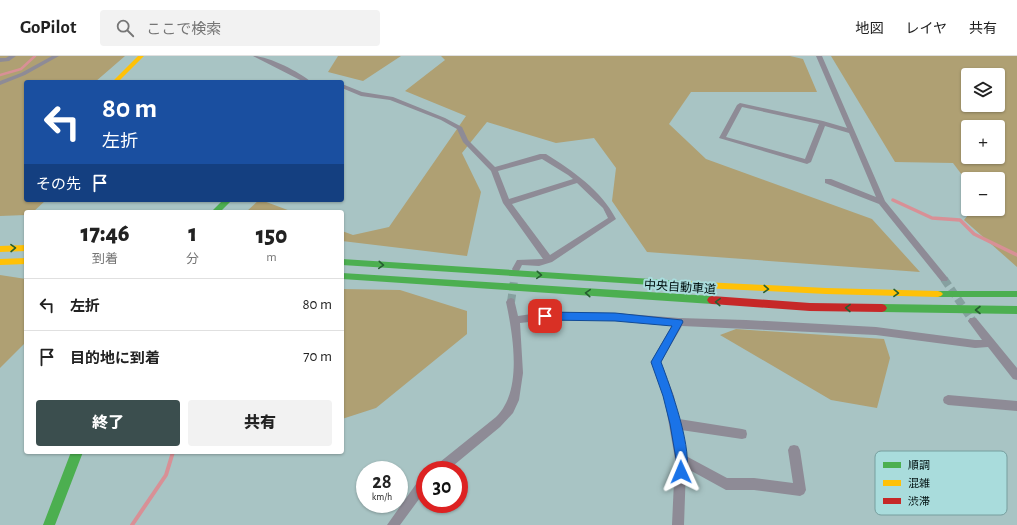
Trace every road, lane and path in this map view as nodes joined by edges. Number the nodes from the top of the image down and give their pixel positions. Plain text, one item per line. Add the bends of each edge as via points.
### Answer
1 (13, 56) edge
2 (56, 56) edge
3 (141, 56) edge
4 (256, 56) edge
5 (819, 56) edge
6 (0, 60) edge
7 (117, 80) edge
8 (305, 80) edge
9 (0, 83) edge
10 (344, 87) edge
11 (823, 123) junction
12 (853, 132) junction
13 (494, 170) junction
14 (578, 180) junction
15 (828, 181) dead end
16 (226, 202) edge
17 (882, 202) junction
18 (507, 203) junction
19 (217, 210) edge
20 (24, 248) edge
21 (0, 249) edge
22 (549, 260) junction
23 (24, 261) edge
24 (0, 262) edge
25 (344, 262) edge
26 (516, 269) dead end
27 (344, 276) edge
28 (944, 278) tunnel mouth
29 (1017, 294) edge
30 (511, 302) tunnel mouth
31 (1017, 310) edge
32 (515, 320) junction
33 (973, 321) tunnel mouth
34 (679, 322) junction
35 (990, 343) junction
36 (1017, 376) edge
37 (948, 400) dead end
38 (1017, 406) edge
39 (676, 424) junction
40 (742, 434) dead end
41 (794, 450) dead end
42 (76, 454) edge
43 (682, 459) junction
44 (450, 461) edge
45 (416, 493) edge
46 (49, 525) edge
47 (393, 525) edge
48 (678, 525) edge

1 - 6 street via 7,60
2 - 9 street
3 - 7 main road
4 - 8 street
5 - 12 street
10 - 13 street via 361,94 391,98 460,128 465,141
11 - 11 street via 740,105 722,138 807,162
11 - 12 street
12 - 17 street
13 - 14 street via 543,156 571,172
13 - 18 street
14 - 18 street
14 - 22 street via 606,207 612,219
15 - 17 street
16 - 19 main road
17 - 28 street
18 - 22 street
21 -> 20 main road
22 - 26 street via 539,263 520,262
23 - 24 main road
25 -> 29 main road, 中央自動車道 via 651,283 968,295
31 -> 27 main road, 中央自動車道 via 810,307
30 - 32 street
32 - 34 street via 545,316 615,317
32 - 44 street via 518,372 515,399 497,423
33 - 35 street
34 - 35 street via 876,331 975,344
34 - 39 street via 656,362
35 - 36 street
37 - 38 street
39 - 40 street
39 - 43 street
41 - 43 street via 800,490 754,484 726,484
42 - 46 main road
43 - 48 street
45 - 47 street

